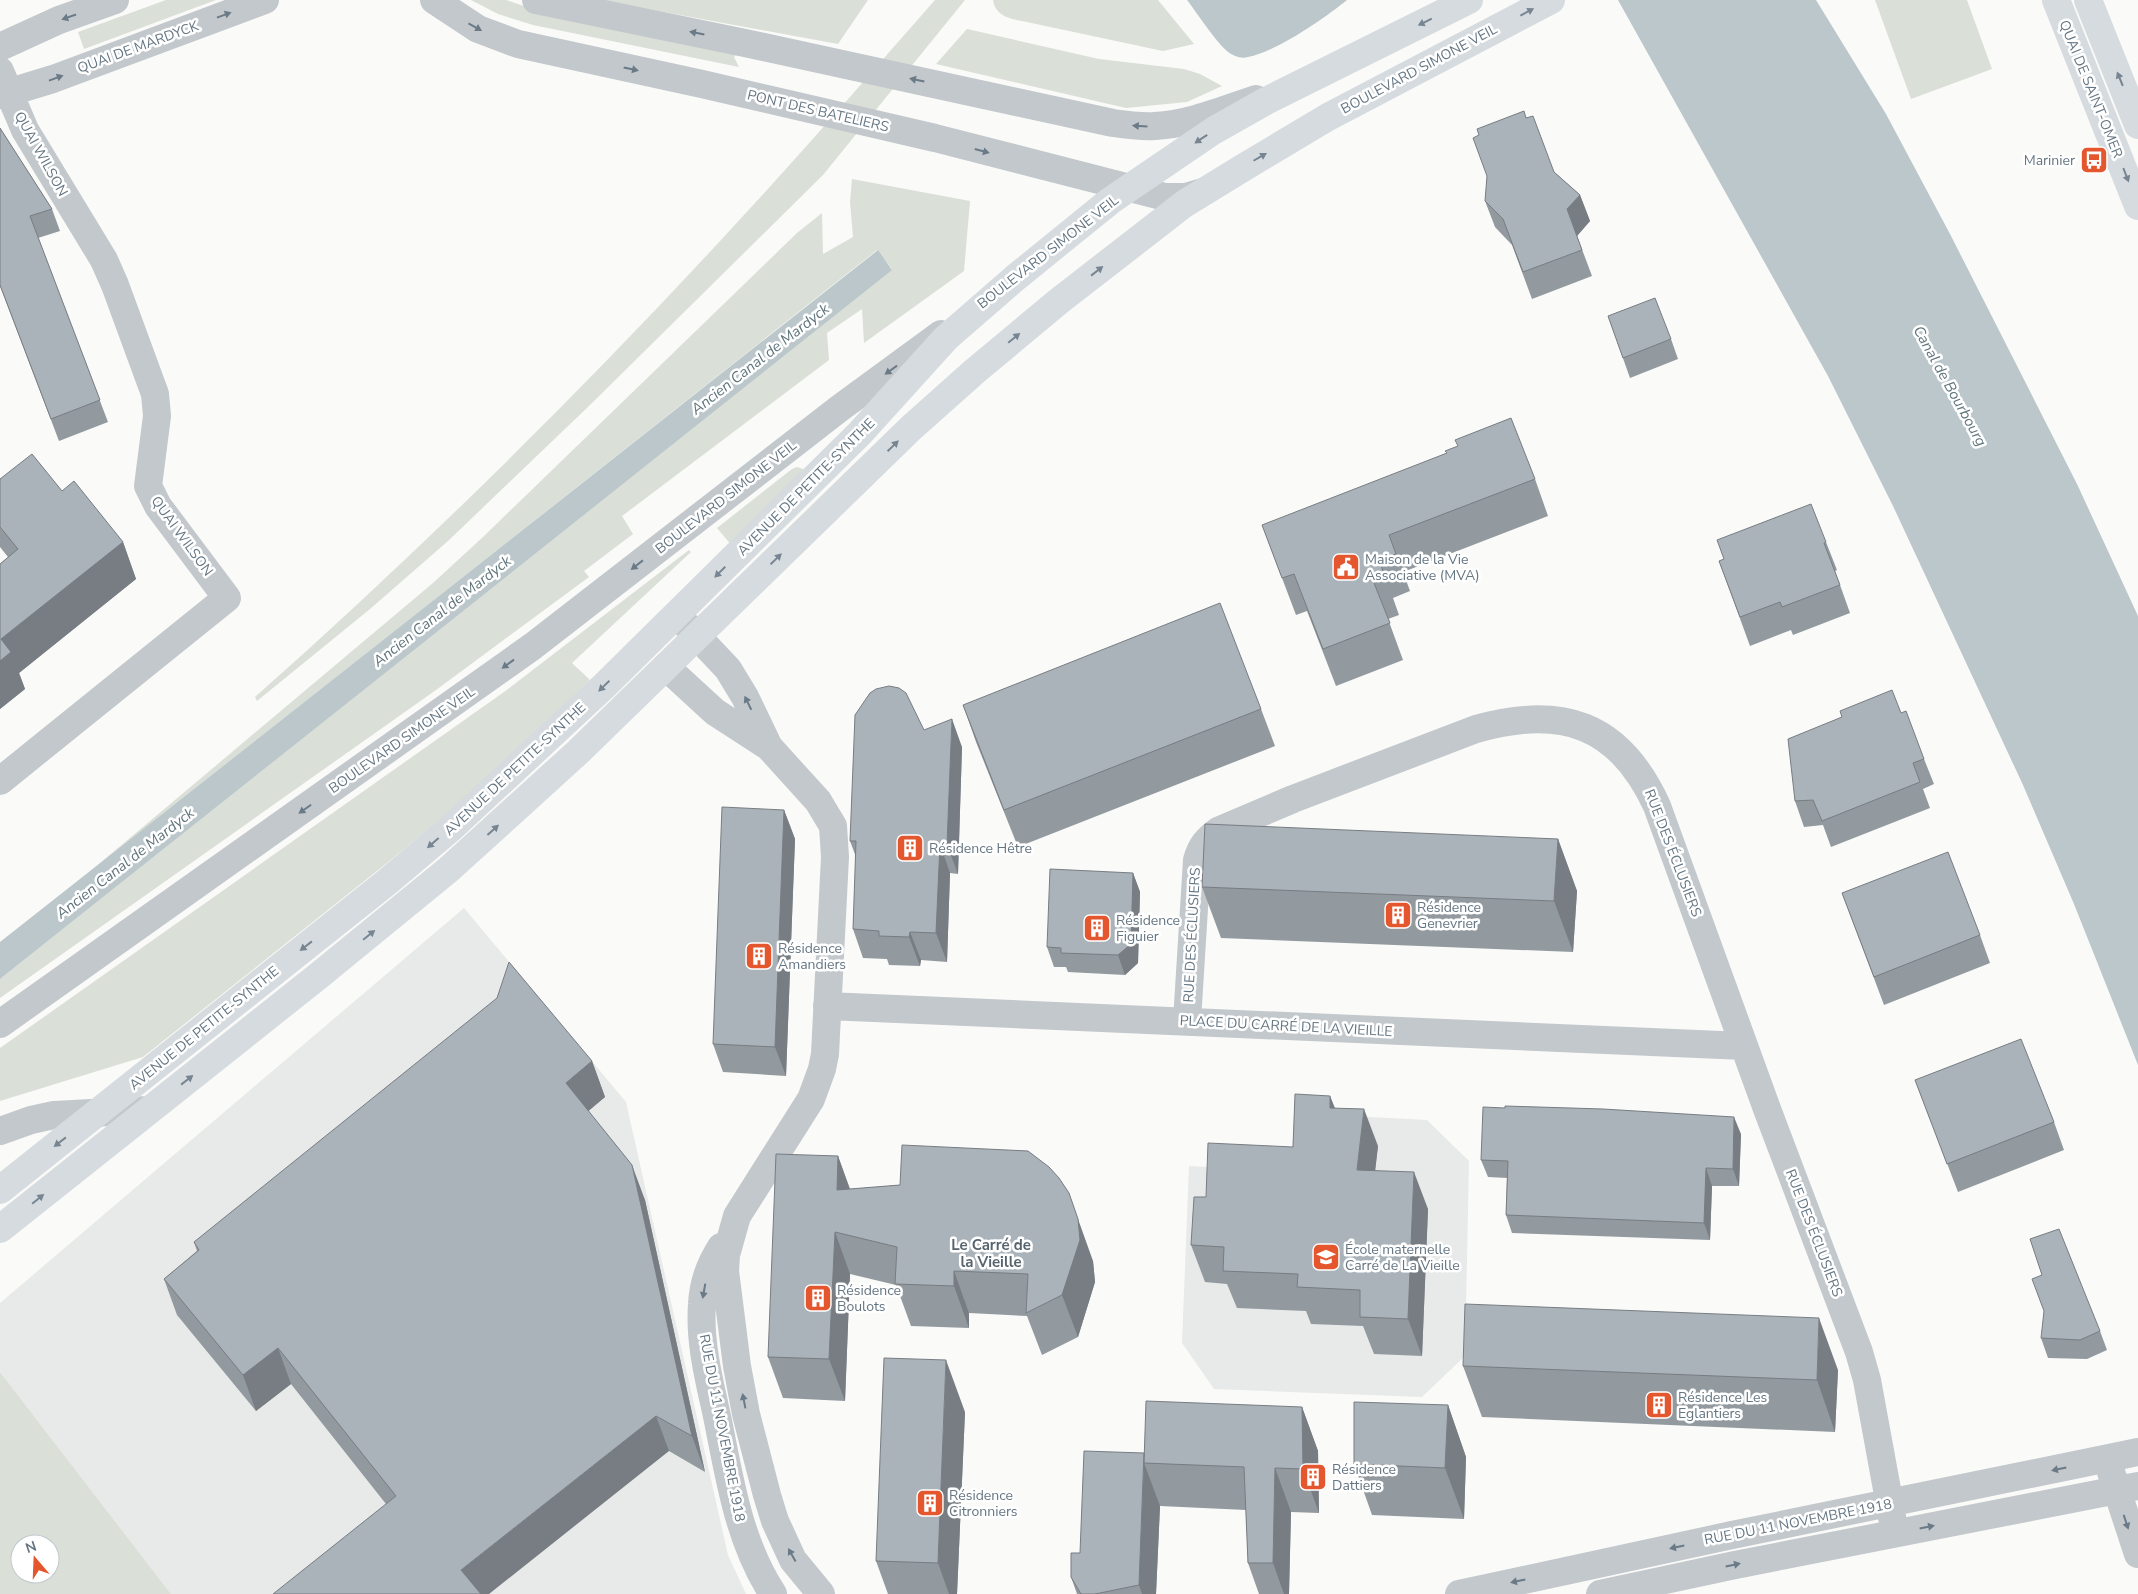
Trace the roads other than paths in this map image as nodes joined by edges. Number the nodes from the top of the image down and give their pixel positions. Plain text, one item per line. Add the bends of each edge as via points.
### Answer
1 (115, 0) edge
2 (265, 0) edge
3 (434, 0) edge
4 (536, 0) edge
5 (1469, 0) edge
6 (1551, 0) edge
7 (2056, 0) edge
8 (2094, 3) edge
9 (2068, 31) junction
10 (0, 47) edge
11 (1304, 82) junction
12 (3, 86) edge
13 (2138, 125) edge
14 (1128, 188) junction
15 (1203, 192) junction
16 (2138, 206) edge
17 (987, 301) junction
18 (677, 614) junction
19 (698, 636) junction
20 (666, 666) junction
21 (769, 747) junction
22 (0, 781) edge
23 (827, 1006) junction
24 (1187, 1022) junction
25 (0, 1024) edge
26 (1744, 1046) junction
27 (149, 1110) junction
28 (98, 1112) junction
29 (0, 1131) edge
30 (0, 1190) edge
31 (0, 1229) edge
32 (731, 1232) junction
33 (2138, 1452) edge
34 (2107, 1459) junction
35 (2127, 1488) edge
36 (1889, 1504) junction
37 (1895, 1533) junction
38 (2138, 1554) edge
39 (773, 1594) edge
40 (821, 1594) edge
41 (1459, 1594) edge
42 (1600, 1594) edge

1 -> 10 street via 59,20
12 -> 2 street, QUAI DE MARDYCK via 53,79
3 -> 14 street, PONT DES BATELIERS via 478,29 551,52 935,138
11 -> 4 street via 1181,123 1154,126 1092,120 965,90
5 -> 11 main road, BOULEVARD SIMONE VEIL
15 -> 6 main road, BOULEVARD SIMONE VEIL via 1328,117
7 - 9 main road, QUAI DE SAINT-OMER
8 - 9 street
13 -> 8 main road
9 -> 16 main road, QUAI DE SAINT-OMER
11 -> 14 main road, BOULEVARD SIMONE VEIL via 1213,131
12 - 22 street, QUAI WILSON via 25,130 104,260 155,394 158,410 148,479 150,493 227,598
14 - 15 street, PONT DES BATELIERS via 1165,197 1186,197
14 - 17 main road, BOULEVARD SIMONE VEIL
19 -> 15 main road, BOULEVARD SIMONE VEIL via 975,371 1059,301
17 -> 18 main road, AVENUE DE PETITE-SYNTHE via 946,338 860,433
17 -> 25 street, BOULEVARD SIMONE VEIL via 840,408 519,657
18 - 19 street, RUE DU 11 NOVEMBRE 1918
18 -> 28 main road, AVENUE DE PETITE-SYNTHE via 545,742 439,838
19 - 20 main road, BOULEVARD SIMONE VEIL
21 -> 19 street, RUE DU 11 NOVEMBRE 1918 via 737,682
20 - 21 street, RUE DU 11 NOVEMBRE 1918 via 715,712
27 -> 20 main road, AVENUE DE PETITE-SYNTHE via 448,870 554,775
21 - 23 street, RUE DU 11 NOVEMBRE 1918 via 818,800 833,826 836,857
23 - 24 street, PLACE DU CARRÉ DE LA VIEILLE
23 - 32 street, RUE DU 11 NOVEMBRE 1918 via 825,1054 817,1085 737,1216
24 - 26 street, PLACE DU CARRÉ DE LA VIEILLE
24 - 26 street, RUE DES ÉCLUSIERS via 1197,860 1208,839 1233,824 1293,799 1476,729 1512,720 1538,718 1579,726 1607,740 1632,763 1647,784
26 - 36 street, RUE DES ÉCLUSIERS via 1859,1352
27 - 28 street
31 -> 27 main road, AVENUE DE PETITE-SYNTHE
28 - 29 street via 43,1116
28 -> 30 main road, AVENUE DE PETITE-SYNTHE
32 -> 39 street, RUE DU 11 NOVEMBRE 1918 via 708,1271 702,1303 703,1340 740,1520 754,1561
40 -> 32 street, RUE DU 11 NOVEMBRE 1918 via 784,1542 759,1469 737,1366 728,1304 725,1271
33 - 34 street, RUE DU 11 NOVEMBRE 1918
34 - 35 street
34 -> 36 street, RUE DU 11 NOVEMBRE 1918
37 -> 35 street
35 -> 38 street
36 - 37 street, RUE DES ÉCLUSIERS
36 -> 41 street, RUE DU 11 NOVEMBRE 1918
42 -> 37 street

